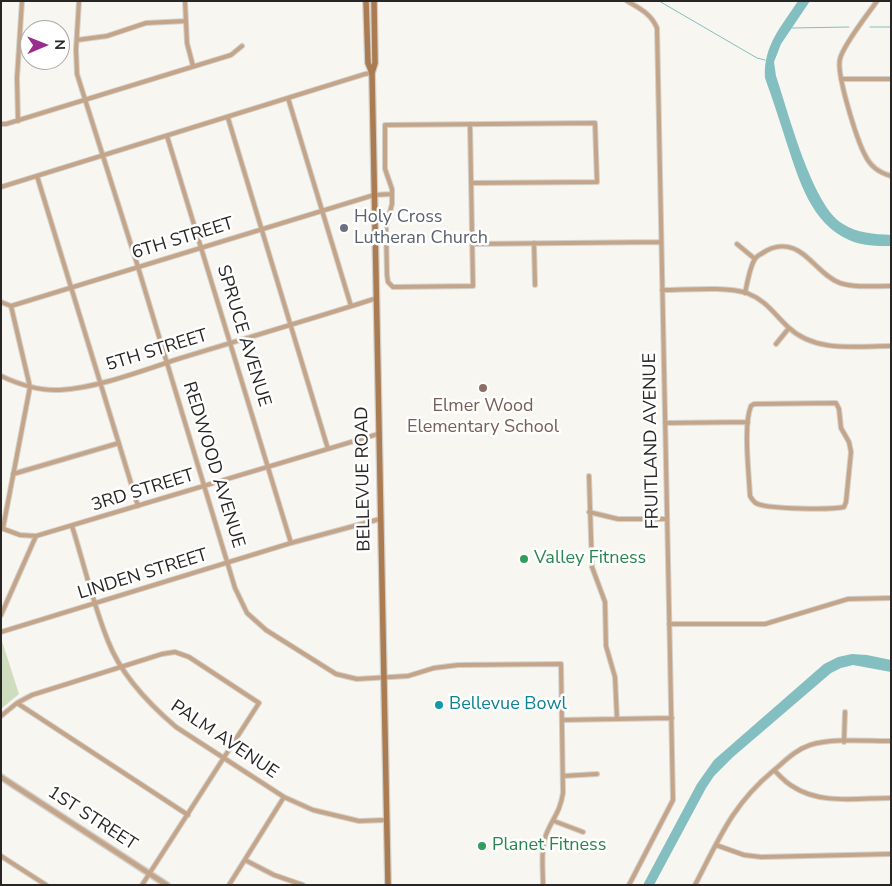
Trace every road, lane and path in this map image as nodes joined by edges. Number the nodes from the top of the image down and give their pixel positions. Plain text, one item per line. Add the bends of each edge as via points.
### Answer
1 (22, 1) edge
2 (79, 1) edge
3 (185, 1) edge
4 (366, 1) edge
5 (374, 1) edge
6 (627, 1) edge
7 (877, 1) edge
8 (186, 21) junction
9 (77, 40) junction
10 (242, 46) dead end
11 (193, 66) junction
12 (372, 73) junction
13 (841, 79) junction
14 (891, 79) edge
15 (288, 98) junction
16 (86, 101) junction
17 (228, 118) junction
18 (18, 121) junction
19 (1, 124) edge
20 (470, 124) junction
21 (167, 136) junction
22 (104, 156) junction
23 (37, 176) junction
24 (891, 176) edge
25 (471, 183) junction
26 (1, 187) edge
27 (392, 194) junction
28 (374, 195) junction
29 (322, 211) junction
30 (262, 229) junction
31 (661, 242) junction
32 (534, 243) junction
33 (472, 244) junction
34 (737, 244) dead end
35 (202, 247) junction
36 (754, 259) junction
37 (138, 267) junction
38 (535, 285) dead end
39 (891, 286) edge
40 (71, 287) junction
41 (662, 290) junction
42 (744, 292) junction
43 (376, 298) junction
44 (1, 302) edge
45 (11, 306) junction
46 (351, 306) junction
47 (291, 324) junction
48 (789, 328) junction
49 (230, 343) junction
50 (776, 344) dead end
51 (891, 346) edge
52 (167, 362) junction
53 (1, 376) edge
54 (100, 382) junction
55 (30, 386) junction
56 (748, 422) junction
57 (665, 423) junction
58 (378, 434) junction
59 (118, 443) junction
60 (328, 449) junction
61 (268, 467) junction
62 (13, 474) junction
63 (588, 476) dead end
64 (204, 486) junction
65 (138, 506) junction
66 (589, 512) junction
67 (380, 519) junction
68 (667, 519) junction
69 (72, 526) junction
70 (2, 528) edge
71 (36, 536) junction
72 (291, 543) junction
73 (228, 563) junction
74 (891, 598) edge
75 (96, 604) junction
76 (1, 615) edge
77 (670, 624) junction
78 (1, 632) edge
79 (122, 667) junction
80 (384, 678) junction
81 (17, 703) junction
82 (845, 712) dead end
83 (1, 716) edge
84 (672, 718) junction
85 (617, 719) junction
86 (562, 720) junction
87 (891, 741) edge
88 (844, 742) junction
89 (224, 759) junction
90 (774, 770) junction
91 (597, 774) dead end
92 (563, 776) junction
93 (1, 777) edge
94 (284, 797) junction
95 (891, 798) edge
96 (188, 815) junction
97 (387, 820) junction
98 (554, 821) junction
99 (583, 832) dead end
100 (716, 845) junction
101 (891, 854) edge
102 (1, 856) edge
103 (245, 860) junction
104 (150, 873) junction
105 (46, 885) edge
106 (142, 885) edge
107 (167, 885) edge
108 (229, 885) edge
109 (303, 885) edge
110 (388, 885) edge
111 (543, 885) edge
112 (629, 885) edge
113 (695, 885) edge

1 - 18 street via 16,78
2 - 9 street, REDWOOD AVENUE
3 - 8 street
4 - 12 main road, BELLEVUE ROAD via 368,64
5 - 12 main road, BELLEVUE ROAD via 375,63
6 - 31 street, FRUITLAND AVENUE via 646,12 657,28
7 - 13 street via 840,59
8 - 9 street via 146,23 107,36
8 - 11 street via 188,52
9 - 16 street, REDWOOD AVENUE via 76,65
10 - 11 street via 231,55
11 - 16 street
12 - 15 street
12 - 28 main road, BELLEVUE ROAD
13 - 14 street
13 - 24 street via 865,155 871,165
15 - 17 street
15 - 29 street
16 - 18 street
16 - 22 street, REDWOOD AVENUE
17 - 21 street
17 - 30 street
18 - 19 street
20 - 25 street
20 - 25 street via 595,123 597,182
20 - 27 street via 385,125 386,169
21 - 22 street
21 - 35 street, SPRUCE AVENUE
22 - 23 street
22 - 37 street, REDWOOD AVENUE
23 - 26 street
23 - 40 street
25 - 33 street
27 - 28 street, 6TH STREET
27 - 33 street via 392,210 386,227 388,282 393,287 473,286
28 - 29 street, 6TH STREET
28 - 43 main road, BELLEVUE ROAD
29 - 30 street, 6TH STREET
29 - 46 street
30 - 35 street, 6TH STREET
30 - 47 street
31 - 32 street
31 - 41 street, FRUITLAND AVENUE
32 - 33 street
32 - 38 street
34 - 36 street
35 - 37 street, 6TH STREET
35 - 49 street, SPRUCE AVENUE
36 - 39 street via 770,249 785,246 803,254 839,282 852,286
36 - 42 street
37 - 40 street, 6TH STREET
37 - 52 street, REDWOOD AVENUE
40 - 45 street, 6TH STREET
40 - 54 street
41 - 42 street
41 - 57 street, FRUITLAND AVENUE
42 - 48 street via 768,304
43 - 46 street, 5TH STREET
43 - 58 main road, BELLEVUE ROAD
44 - 45 street
45 - 55 street
46 - 47 street, 5TH STREET
47 - 49 street, 5TH STREET
47 - 60 street
48 - 50 street
48 - 51 street via 822,345
49 - 52 street, 5TH STREET
49 - 61 street, SPRUCE AVENUE
52 - 54 street, 5TH STREET
52 - 64 street, REDWOOD AVENUE
53 - 55 street, 5TH STREET
54 - 55 street, 5TH STREET via 58,390
54 - 59 street
55 - 62 street
56 - 56 street via 750,496 753,501 787,508 844,507 851,452 841,428 838,404 754,404
56 - 57 street
57 - 68 street, FRUITLAND AVENUE
58 - 60 street, 3RD STREET
58 - 67 main road, BELLEVUE ROAD
59 - 62 street
59 - 65 street
60 - 61 street, 3RD STREET
61 - 64 street, 3RD STREET
61 - 72 street, SPRUCE AVENUE
62 - 70 street
63 - 66 street
64 - 65 street, 3RD STREET
64 - 73 street, REDWOOD AVENUE
65 - 69 street, 3RD STREET
66 - 68 street via 618,519
66 - 85 street via 592,568 605,602 606,646 615,677
67 - 72 street, LINDEN STREET
67 - 80 main road, BELLEVUE ROAD
68 - 77 street, FRUITLAND AVENUE
69 - 71 street, 3RD STREET
69 - 75 street, PALM AVENUE
70 - 71 street, 3RD STREET via 20,535
71 - 76 street
72 - 73 street, LINDEN STREET
73 - 75 street, LINDEN STREET
73 - 80 street, REDWOOD AVENUE via 247,613 266,630 336,674 357,679
74 - 77 street via 848,599 765,624
75 - 78 street, LINDEN STREET
75 - 79 street, PALM AVENUE via 108,642
77 - 84 street, FRUITLAND AVENUE
79 - 81 street via 32,695
79 - 89 street, PALM AVENUE via 160,714
79 - 89 street via 175,652 189,657 259,703
80 - 86 street, REDWOOD AVENUE via 458,664 561,664
80 - 97 main road, BELLEVUE ROAD
81 - 83 street
81 - 96 street
82 - 88 street
84 - 85 street
84 - 112 street, FRUITLAND AVENUE via 673,800
85 - 86 street
86 - 92 street
87 - 88 street
88 - 90 street via 810,745 792,754
89 - 94 street, PALM AVENUE
89 - 96 street
90 - 95 street via 792,786 815,796
90 - 100 street via 742,802
91 - 92 street
92 - 98 street via 563,793
93 - 104 street, 1ST STREET
94 - 97 street, PALM AVENUE via 342,818
94 - 103 street
96 - 104 street
97 - 110 main road, BELLEVUE ROAD
98 - 99 street
98 - 111 street via 544,843
100 - 101 street via 761,857
100 - 113 street
102 - 105 street
103 - 108 street
103 - 109 street
104 - 106 street
104 - 107 street, 1ST STREET

